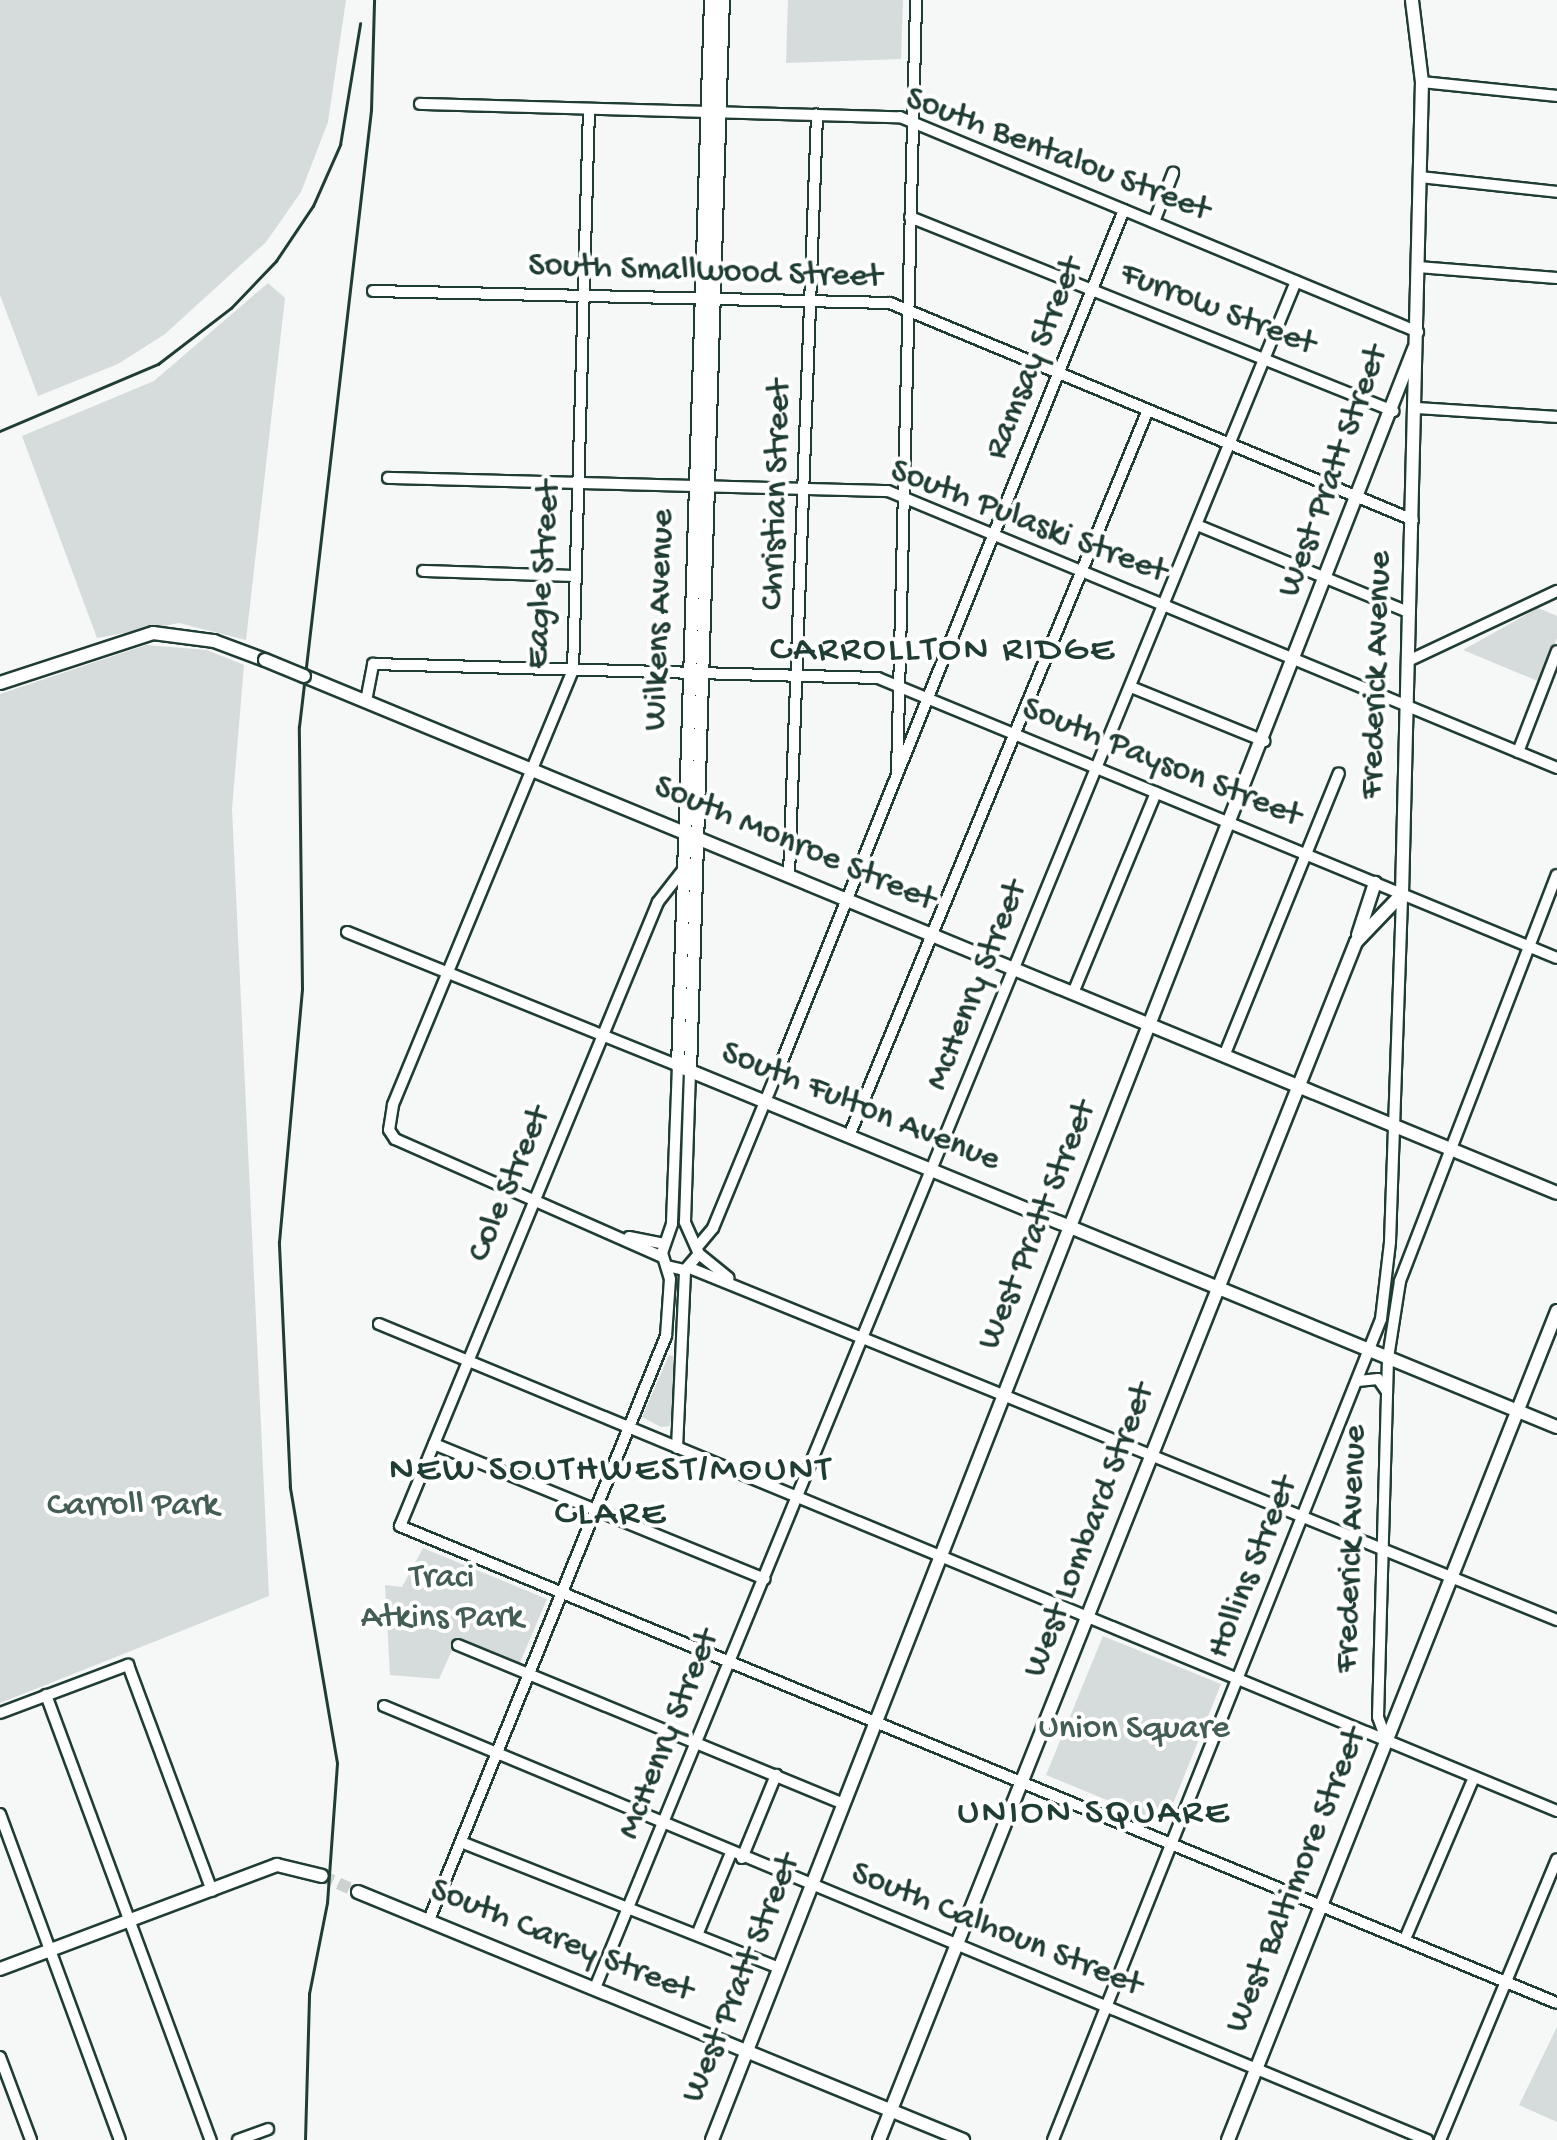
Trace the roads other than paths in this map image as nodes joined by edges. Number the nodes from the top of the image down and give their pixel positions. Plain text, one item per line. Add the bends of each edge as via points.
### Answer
1 (711, 0) edge
2 (722, 0) edge
3 (916, 0) edge
4 (1412, 0) edge
5 (1422, 82) junction
6 (1557, 96) edge
7 (420, 104) dead end
8 (589, 109) junction
9 (713, 112) junction
10 (817, 115) junction
11 (913, 122) junction
12 (1174, 173) dead end
13 (1420, 178) junction
14 (1557, 192) edge
15 (1124, 210) junction
16 (910, 217) junction
17 (1154, 222) junction
18 (1418, 266) junction
19 (1557, 278) edge
20 (1296, 282) junction
21 (373, 291) dead end
22 (1092, 291) junction
23 (584, 296) junction
24 (707, 299) junction
25 (812, 301) junction
26 (908, 310) junction
27 (1418, 332) junction
28 (1265, 357) junction
29 (1060, 373) junction
30 (1418, 408) junction
31 (1148, 410) junction
32 (1394, 412) junction
33 (1557, 417) edge
34 (1230, 444) junction
35 (388, 478) dead end
36 (579, 483) junction
37 (701, 485) junction
38 (806, 489) junction
39 (902, 497) junction
40 (1359, 498) junction
41 (1412, 520) junction
42 (1196, 525) junction
43 (996, 535) junction
44 (423, 570) dead end
45 (1080, 570) junction
46 (576, 576) junction
47 (1328, 580) junction
48 (1557, 591) edge
49 (1164, 605) junction
50 (1410, 613) junction
51 (1557, 651) edge
52 (1296, 660) junction
53 (1408, 661) junction
54 (573, 670) junction
55 (696, 672) junction
56 (800, 676) junction
57 (0, 683) edge
58 (897, 685) junction
59 (1131, 686) junction
60 (362, 699) junction
61 (931, 699) junction
62 (1407, 706) junction
63 (1015, 734) junction
64 (1264, 741) junction
65 (1518, 752) junction
66 (1097, 768) junction
67 (1557, 768) edge
68 (532, 769) junction
69 (1339, 773) dead end
70 (896, 782) junction
71 (1156, 792) junction
72 (1231, 823) junction
73 (690, 834) junction
74 (1306, 854) junction
75 (683, 870) junction
76 (788, 875) junction
77 (1557, 875) edge
78 (1375, 883) junction
79 (1402, 894) junction
80 (848, 900) junction
81 (346, 932) dead end
82 (932, 934) junction
83 (1356, 942) junction
84 (1529, 946) junction
85 (1557, 958) edge
86 (1015, 969) junction
87 (448, 972) junction
88 (1074, 993) junction
89 (1151, 1025) junction
90 (602, 1036) junction
91 (1224, 1056) junction
92 (684, 1069) junction
93 (1300, 1088) junction
94 (765, 1102) junction
95 (1395, 1126) junction
96 (849, 1136) junction
97 (1449, 1149) junction
98 (932, 1171) junction
99 (1557, 1193) edge
100 (536, 1198) junction
101 (1071, 1228) junction
102 (689, 1236) junction
103 (630, 1237) junction
104 (665, 1242) junction
105 (698, 1250) junction
106 (664, 1261) junction
107 (688, 1269) junction
108 (730, 1279) junction
109 (1220, 1289) junction
110 (1557, 1311) edge
111 (379, 1324) dead end
112 (865, 1335) junction
113 (1371, 1350) junction
114 (1388, 1358) junction
115 (468, 1361) junction
116 (1358, 1381) junction
117 (1006, 1393) junction
118 (1387, 1393) junction
119 (1517, 1411) junction
120 (1557, 1427) edge
121 (631, 1429) junction
122 (434, 1444) junction
123 (677, 1448) junction
124 (1154, 1454) junction
125 (798, 1498) junction
126 (598, 1511) junction
127 (1307, 1516) junction
128 (1384, 1548) junction
129 (942, 1558) junction
130 (1452, 1576) junction
131 (764, 1579) junction
132 (564, 1593) junction
133 (1089, 1618) junction
134 (1557, 1620) edge
135 (458, 1645) dead end
136 (730, 1661) junction
137 (530, 1674) junction
138 (1240, 1680) junction
139 (46, 1695) junction
140 (384, 1706) dead end
141 (0, 1712) edge
142 (877, 1721) junction
143 (1386, 1740) junction
144 (696, 1743) junction
145 (496, 1757) junction
146 (776, 1775) junction
147 (1474, 1777) junction
148 (1024, 1782) junction
149 (844, 1804) junction
150 (1557, 1811) edge
151 (0, 1814) edge
152 (662, 1825) junction
153 (461, 1842) junction
154 (1173, 1842) junction
155 (736, 1856) junction
156 (1557, 1859) edge
157 (322, 1876) tunnel mouth
158 (812, 1886) junction
159 (212, 1891) junction
160 (358, 1892) tunnel mouth
161 (1322, 1903) junction
162 (628, 1910) junction
163 (428, 1920) junction
164 (130, 1921) junction
165 (696, 1936) junction
166 (1405, 1939) junction
167 (958, 1946) junction
168 (51, 1952) junction
169 (779, 1968) junction
170 (0, 1970) edge
171 (1506, 1982) junction
172 (595, 1988) junction
173 (1557, 2003) edge
174 (1107, 2006) junction
175 (746, 2052) junction
176 (0, 2058) edge
177 (1255, 2068) junction
178 (891, 2110) junction
179 (268, 2129) dead end
180 (31, 2140) edge
181 (120, 2140) edge
182 (212, 2140) edge
183 (238, 2140) edge
184 (712, 2140) edge
185 (879, 2140) edge
186 (963, 2140) edge
187 (1053, 2140) edge
188 (1228, 2140) edge
189 (1427, 2140) edge
190 (1440, 2140) edge

1 - 9 main road, Wilkens Avenue
2 - 9 main road, Wilkens Avenue
3 - 11 street
4 - 5 main road, Frederick Avenue
5 - 6 street
5 - 13 main road, Frederick Avenue
7 - 8 street, South Bentalou Street
8 - 9 street, South Bentalou Street
8 - 23 street, Eagle Street
9 - 10 street, South Bentalou Street
9 - 24 main road, Wilkens Avenue
10 - 11 street, South Bentalou Street
10 - 25 street, Christian Street
11 - 15 street, South Bentalou Street
11 - 16 street
12 - 17 street
13 - 14 street
13 - 18 main road, Frederick Avenue
15 - 17 street, South Bentalou Street
15 - 22 street, Ramsay Street
16 - 22 street, Furrow Street
16 - 26 street
17 - 20 street, South Bentalou Street
18 - 19 street
18 - 27 main road, Frederick Avenue
20 - 27 street, South Bentalou Street
20 - 28 street, McHenry Street
21 - 23 street, South Smallwood Street
22 - 28 street, Furrow Street
22 - 29 street, Ramsay Street
23 - 24 street, South Smallwood Street
23 - 36 street, Eagle Street
24 - 25 street, South Smallwood Street
24 - 37 main road, Wilkens Avenue
25 - 26 street, South Smallwood Street via 890,303
25 - 38 street, Christian Street
26 - 29 street, South Smallwood Street
26 - 39 street
27 - 30 main road, Frederick Avenue
27 - 32 main road, West Pratt Street
28 - 32 street, Furrow Street
28 - 34 street, McHenry Street
29 - 31 street, South Smallwood Street
29 - 43 street, Ramsay Street
30 - 33 street
30 - 41 main road, Frederick Avenue
31 - 34 street, South Smallwood Street
31 - 45 street
32 - 40 main road, West Pratt Street
34 - 40 street, South Smallwood Street
34 - 42 street, McHenry Street
35 - 36 street, South Pulaski Street
36 - 37 street, South Pulaski Street
36 - 46 street, Eagle Street
37 - 38 street, South Pulaski Street
37 - 55 main road, Wilkens Avenue
38 - 39 street, South Pulaski Street
38 - 56 street, Christian Street
39 - 43 street, South Pulaski Street
39 - 58 street
40 - 41 street, South Smallwood Street
40 - 47 main road, West Pratt Street
41 - 50 main road, Frederick Avenue
42 - 47 street
42 - 49 street, McHenry Street
43 - 45 street, South Pulaski Street
43 - 61 street, Ramsay Street
44 - 46 street
45 - 49 street, South Pulaski Street
45 - 63 street
46 - 54 street, Eagle Street
47 - 50 street
47 - 52 main road, West Pratt Street
48 - 53 street
49 - 52 street, South Pulaski Street
49 - 59 street, McHenry Street
50 - 53 main road, Frederick Avenue
51 - 65 street
52 - 62 street, South Pulaski Street
52 - 64 main road, West Pratt Street
53 - 62 main road, Frederick Avenue
54 - 55 street, South Payson Street
54 - 60 street, South Payson Street via 372,664
54 - 68 street, Eagle Street
55 - 56 street, South Payson Street
55 - 73 main road, Wilkens Avenue
56 - 58 street, South Payson Street via 878,678
56 - 76 street, Christian Street
57 - 60 main road, South Monroe Street, bridge via 137,635 176,633 242,651
58 - 61 street, South Payson Street
58 - 70 street
59 - 64 street
59 - 66 street, McHenry Street
60 - 68 main road, South Monroe Street
61 - 63 street, South Payson Street
61 - 70 street, Ramsay Street
62 - 65 street, South Pulaski Street
62 - 79 main road, Frederick Avenue
63 - 66 street, South Payson Street
63 - 82 street
64 - 72 main road, West Pratt Street
65 - 67 street, South Pulaski Street
66 - 71 street, South Payson Street
66 - 86 street, McHenry Street
68 - 73 main road, South Monroe Street
68 - 87 street, Eagle Street
69 - 74 street
70 - 80 street, Ramsay Street
71 - 72 street, South Payson Street
71 - 88 street
72 - 74 street, South Payson Street
72 - 89 main road, West Pratt Street
73 - 75 main road, Wilkens Avenue
73 - 76 main road, South Monroe Street
73 - 92 main road, Wilkens Avenue
74 - 78 street, South Payson Street
74 - 91 street
75 - 90 street, Cole Street via 658,902
75 - 92 main road, Wilkens Avenue
76 - 80 main road, South Monroe Street
77 - 84 street
78 - 79 street, South Payson Street
78 - 83 main road, West Lombard Street
79 - 83 main road, West Lombard Street
79 - 84 street, South Payson Street
79 - 95 street, Frederick Avenue
80 - 82 main road, South Monroe Street
80 - 94 street, Ramsay Street
81 - 87 street, South Fulton Avenue
82 - 86 main road, South Monroe Street
82 - 96 street
83 - 93 main road, West Lombard Street
84 - 85 street, South Payson Street
84 - 97 street
86 - 88 main road, South Monroe Street
86 - 98 street, McHenry Street
87 - 90 street, South Fulton Avenue
87 - 100 street, Eagle Street via 393,1105 390,1130 394,1139
88 - 89 main road, South Monroe Street
89 - 91 main road, South Monroe Street
89 - 101 main road, West Pratt Street
90 - 92 street, South Fulton Avenue
90 - 100 street, Cole Street
91 - 93 main road, South Monroe Street
92 - 94 main road, South Fulton Avenue
92 - 102 street, Wilkens Avenue
92 - 104 street, Wilkens Avenue
93 - 95 main road, South Monroe Street
93 - 109 main road, West Lombard Street
94 - 96 main road, South Fulton Avenue
94 - 105 street, Ramsay Street
95 - 97 main road, South Monroe Street
95 - 113 street, Frederick Avenue via 1388,1281
96 - 98 main road, South Fulton Avenue
97 - 99 main road, South Monroe Street
97 - 114 street via 1405,1259
98 - 101 main road, South Fulton Avenue
98 - 112 street, McHenry Street
100 - 103 street
100 - 115 street, Cole Street
101 - 109 main road, South Fulton Avenue
101 - 117 main road, West Pratt Street
102 - 104 street
102 - 105 street
103 - 104 street
103 - 106 street
104 - 106 street, Wilkens Avenue
105 - 107 street, Ramsay Street
105 - 108 street
106 - 107 street
106 - 121 street via 669,1325
107 - 108 street
107 - 123 street
108 - 112 street
109 - 113 main road, South Fulton Avenue
109 - 124 main road, West Lombard Street
110 - 119 main road, West Baltimore Street
111 - 115 street
112 - 117 street
112 - 125 street, McHenry Street
113 - 114 main road, South Fulton Avenue
113 - 116 street, Hollins Street
114 - 118 street, Frederick Avenue
114 - 119 main road, South Fulton Avenue
115 - 121 street
115 - 122 street, Cole Street
116 - 118 street via 1378,1379
116 - 127 street, Hollins Street
117 - 124 street
117 - 129 main road, West Pratt Street
118 - 128 street, Frederick Avenue
119 - 120 main road, South Fulton Avenue
119 - 130 main road, West Baltimore Street
121 - 123 street
121 - 126 street
122 - 126 street
122 - 132 street, Cole Street via 400,1526
123 - 125 street
124 - 127 street
124 - 133 main road, West Lombard Street
125 - 129 street
125 - 131 street, McHenry Street
126 - 131 street
126 - 132 street
127 - 128 street
127 - 138 street, Hollins Street
128 - 130 street
128 - 143 street, Frederick Avenue via 1378,1716
129 - 133 street
129 - 142 main road, West Pratt Street
130 - 134 street
130 - 143 main road, West Baltimore Street
131 - 136 street, McHenry Street
132 - 136 street
132 - 137 street
133 - 138 street
133 - 148 main road, West Lombard Street
135 - 137 street
136 - 142 street
136 - 144 street, McHenry Street
137 - 144 street
137 - 145 street
138 - 143 street
138 - 154 street, Hollins Street
139 - 141 street
139 - 159 street via 128,1665
139 - 164 street
140 - 145 street, South Calhoun Street
142 - 148 street
142 - 149 main road, West Pratt Street
143 - 147 street
143 - 161 main road, West Baltimore Street
144 - 146 street
144 - 152 street, McHenry Street
145 - 152 street, South Calhoun Street
145 - 153 street
146 - 149 street
146 - 155 street
147 - 150 street
147 - 166 street
148 - 154 street
148 - 167 main road, West Lombard Street
149 - 158 main road, West Pratt Street
151 - 168 street
152 - 155 street, South Calhoun Street
152 - 162 street, McHenry Street
153 - 162 street
153 - 163 street
154 - 161 street
154 - 174 street, Hollins Street
155 - 158 street, South Calhoun Street
155 - 165 street
156 - 171 street
157 - 159 main road via 277,1866
158 - 167 street, South Calhoun Street
158 - 169 main road, West Pratt Street
159 - 164 main road
160 - 163 main road, South Carey Street
161 - 166 street
161 - 177 main road, West Baltimore Street
162 - 165 street
162 - 172 street, McHenry Street
163 - 172 main road, South Carey Street
164 - 168 main road
164 - 182 street
165 - 169 street
166 - 171 street
167 - 174 street, South Calhoun Street
167 - 178 main road, West Lombard Street
168 - 170 main road
168 - 181 street
169 - 175 main road, West Pratt Street
171 - 173 street
171 - 190 street
172 - 175 main road, South Carey Street
174 - 177 street, South Calhoun Street
174 - 187 street, Hollins Street
175 - 178 main road, South Carey Street
175 - 184 main road, West Pratt Street
176 - 180 street
177 - 188 main road, West Baltimore Street
177 - 189 street, South Calhoun Street
178 - 185 main road, West Lombard Street
178 - 186 main road, South Carey Street
179 - 183 street

